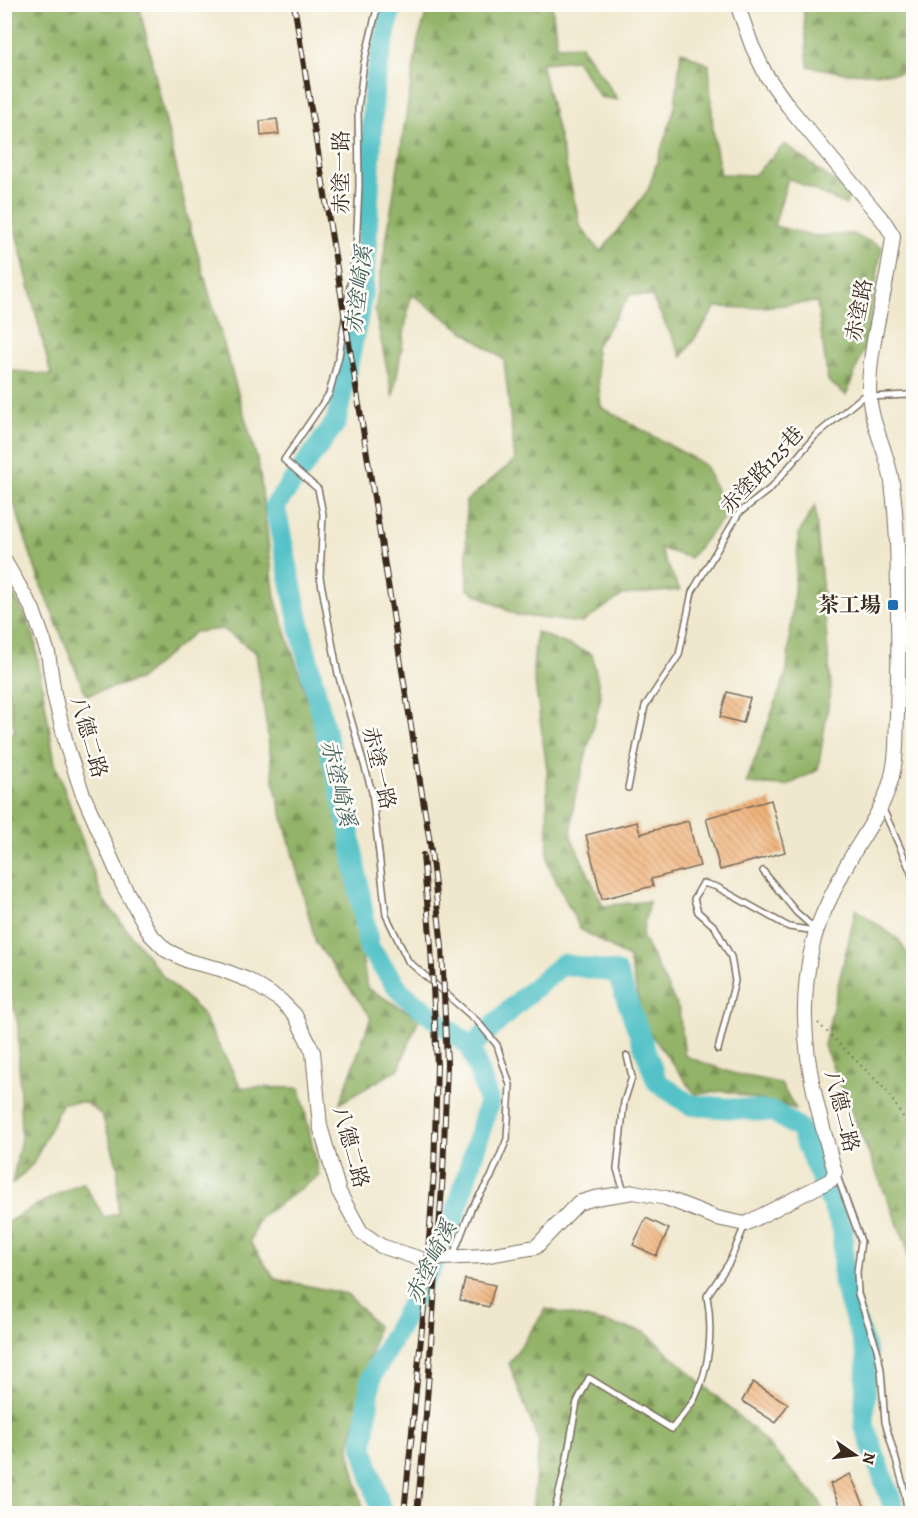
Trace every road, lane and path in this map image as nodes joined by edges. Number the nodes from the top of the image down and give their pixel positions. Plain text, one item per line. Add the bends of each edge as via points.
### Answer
1 (378, 4) edge
2 (737, 4) edge
3 (869, 394) junction
4 (907, 395) dead end
5 (4, 560) edge
6 (899, 655) junction
7 (914, 659) edge
8 (628, 788) dead end
9 (882, 808) junction
10 (763, 871) dead end
11 (914, 882) edge
12 (817, 931) junction
13 (804, 1010) junction
14 (718, 1050) dead end
15 (627, 1056) dead end
16 (914, 1134) edge
17 (833, 1176) junction
18 (624, 1193) junction
19 (745, 1224) junction
20 (452, 1259) junction
21 (554, 1514) edge
22 (908, 1514) edge

1 - 20 lane, 赤塗一路 via 358,108 356,249 339,356 329,394 284,460 318,489 323,514 320,577 338,674 372,792 386,915 408,961 477,1021 497,1045 510,1086 507,1139 491,1177 471,1209
2 - 3 street, 赤塗路 via 766,75 893,236 871,357
3 - 4 lane
3 - 6 street, 赤塗路 via 891,470 896,508
3 - 8 lane, 赤塗路125巷 via 815,436 771,488 739,513 692,592 679,655 645,706
5 - 20 street, 八德二路 via 33,610 48,653 67,747 82,792 122,883 150,934 166,950 248,980 280,1000 295,1015 313,1052 320,1126 339,1192 361,1232 381,1246 421,1259
6 - 7 street
6 - 9 street, 八德二路 via 895,759
9 - 11 lane
9 - 12 street, 八德二路 via 844,869
10 - 12 lane
12 - 13 street, 八德二路
12 - 14 lane via 789,927 703,883 694,899 698,912 715,927 731,957 735,981
13 - 16 path via 886,1090
13 - 17 street, 八德二路 via 806,1051
15 - 18 lane via 632,1077 624,1102 617,1169
17 - 19 street, 八德二路 via 803,1196
17 - 22 lane via 861,1241 858,1294 877,1349 885,1422
18 - 19 street, 八德二路 via 666,1198 717,1218
18 - 20 street, 八德二路 via 578,1203 536,1247
19 - 21 lane via 729,1263 707,1296 711,1321 707,1361 694,1399 672,1429 589,1378 577,1401

